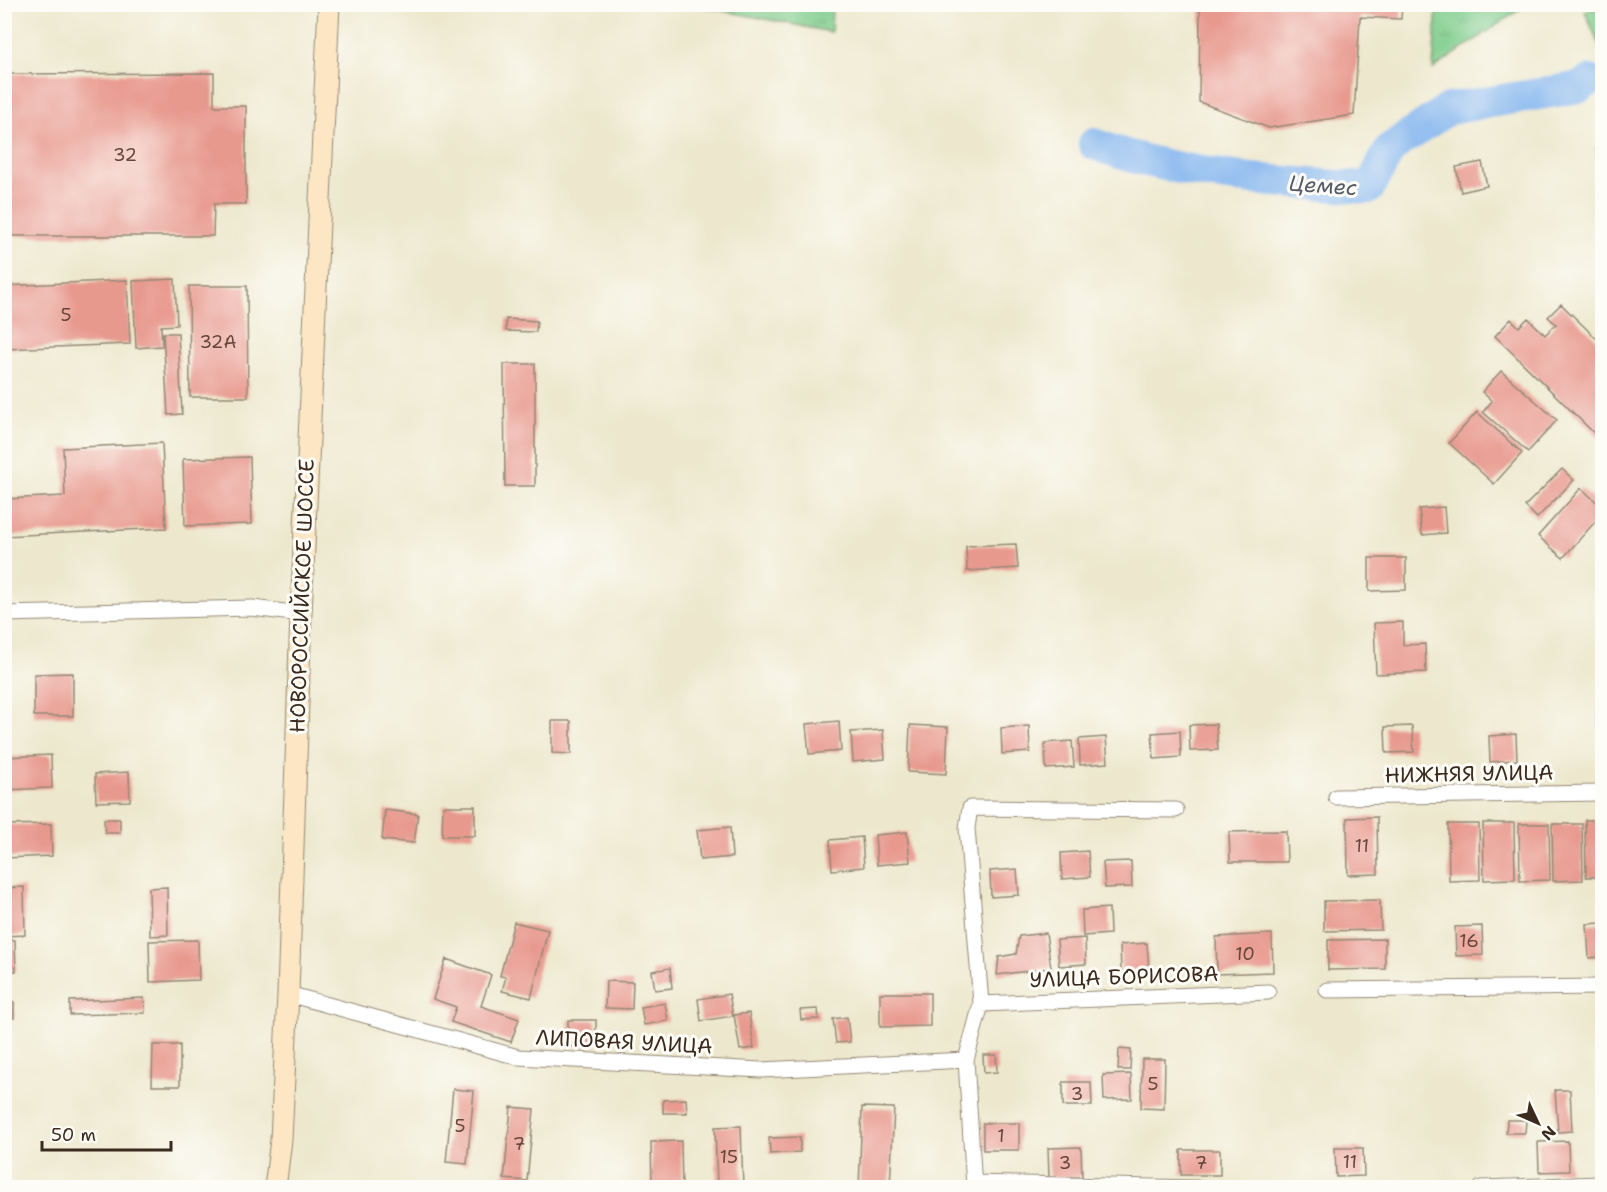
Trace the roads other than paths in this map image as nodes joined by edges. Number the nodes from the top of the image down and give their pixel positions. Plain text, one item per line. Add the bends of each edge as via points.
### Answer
1 (329, 4) edge
2 (4, 614) edge
3 (301, 614) junction
4 (1602, 793) edge
5 (1336, 796) dead end
6 (1176, 810) dead end
7 (1602, 987) edge
8 (1327, 990) dead end
9 (1268, 992) dead end
10 (288, 994) junction
11 (981, 1004) junction
12 (966, 1060) junction
13 (1602, 1184) edge
14 (974, 1185) edge
15 (275, 1188) edge
16 (1197, 1188) edge
17 (1481, 1188) edge

1 - 3 main road, НОВОРОССИЙСКОЕ ШОССЕ
2 - 3 street via 252,608
3 - 10 main road, НОВОРОССИЙСКОЕ ШОССЕ
4 - 5 street, НИЖНЯЯ УЛИЦА
6 - 11 street via 970,808 967,828
7 - 8 street
9 - 11 street, УЛИЦА БОРИСОВА
10 - 12 street, ЛИПОВАЯ УЛИЦА via 518,1057 761,1070
10 - 15 main road, НОВОРОССИЙСКОЕ ШОССЕ
11 - 12 street
12 - 14 street
13 - 17 street
14 - 16 street

